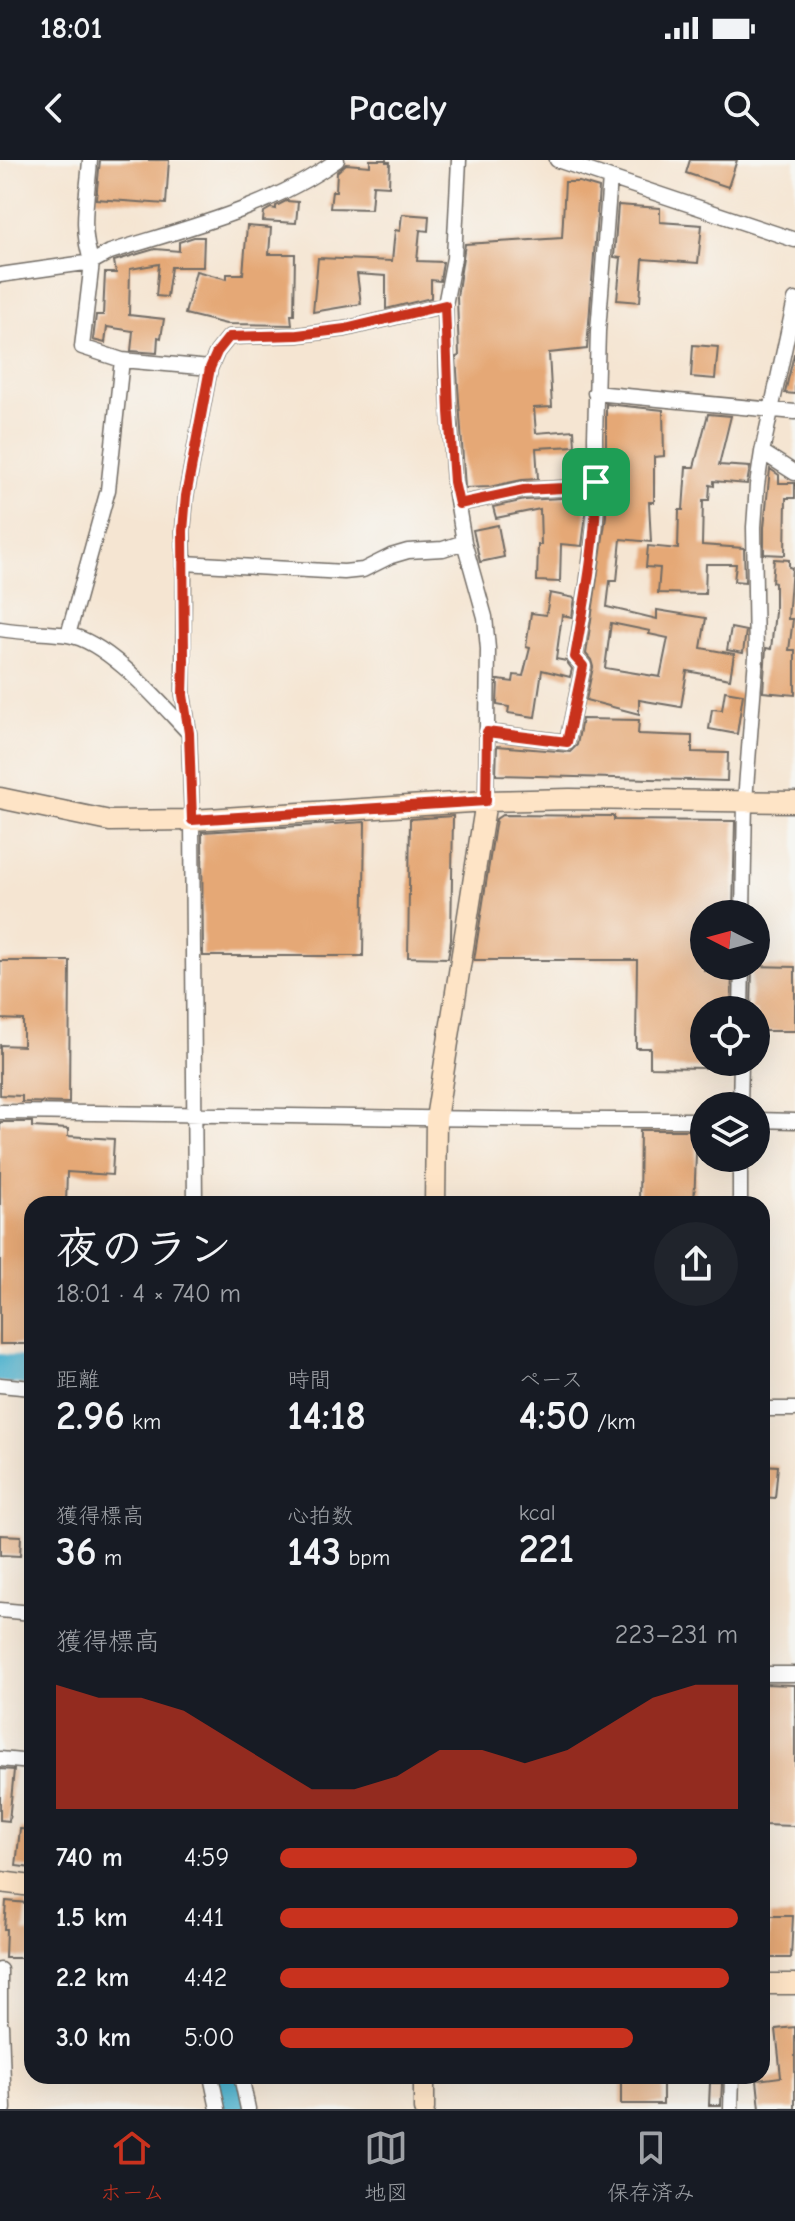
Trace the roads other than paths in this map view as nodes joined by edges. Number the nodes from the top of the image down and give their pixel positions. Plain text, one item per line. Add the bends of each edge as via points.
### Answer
1 (90, 160) edge
2 (337, 160) edge
3 (459, 160) edge
4 (557, 160) edge
5 (610, 178) junction
6 (795, 240) edge
7 (92, 262) junction
8 (0, 275) edge
9 (795, 300) edge
10 (445, 305) junction
11 (122, 360) junction
12 (210, 368) junction
13 (595, 393) junction
14 (772, 409) junction
15 (795, 412) edge
16 (762, 452) junction
17 (795, 473) edge
18 (596, 482) junction
19 (459, 504) junction
20 (464, 542) junction
21 (184, 563) junction
22 (0, 629) edge
23 (68, 635) junction
24 (487, 732) junction
25 (189, 733) junction
26 (0, 798) edge
27 (486, 801) junction
28 (745, 801) junction
29 (795, 802) edge
30 (192, 820) junction
31 (743, 900) edge
32 (0, 1112) edge
33 (194, 1114) junction
34 (436, 1119) junction
35 (690, 1120) edge
36 (770, 1120) edge
37 (795, 1121) edge
38 (740, 1172) edge
39 (195, 1196) edge
40 (435, 1196) edge
41 (740, 1196) edge
42 (0, 1385) edge
43 (24, 1387) edge
44 (770, 1409) edge
45 (795, 1409) edge
46 (0, 1610) edge
47 (24, 1612) edge
48 (770, 1674) edge
49 (795, 1674) edge
50 (0, 1759) edge
51 (24, 1761) edge
52 (0, 1882) edge
53 (24, 1885) edge
54 (0, 1897) edge
55 (0, 1970) edge
56 (770, 1984) edge
57 (795, 1984) edge
58 (1, 2025) edge
59 (213, 2084) edge
60 (243, 2084) edge
61 (424, 2084) edge
62 (732, 2084) edge
63 (4, 2109) edge
64 (218, 2109) edge
65 (248, 2109) edge
66 (424, 2109) edge
67 (731, 2109) edge

1 - 7 street via 84,233
2 - 7 street via 239,211
3 - 10 street via 454,258
4 - 5 street
5 - 6 street
5 - 13 street
7 - 8 street
7 - 11 street via 82,347
9 - 14 street
10 - 12 street via 345,329 229,337
10 - 19 street
11 - 12 street
11 - 23 street via 108,490
12 - 21 street via 186,496
13 - 14 street
13 - 18 street
14 - 15 street
14 - 16 street
16 - 17 street
16 - 28 street via 754,527 756,657
18 - 19 street
18 - 24 street via 575,657 583,666 567,742
19 - 20 street
20 - 21 street via 408,551 363,570 344,572
20 - 24 street via 485,617
21 - 25 street via 183,695
22 - 23 street
23 - 25 street via 101,648
24 - 27 street
25 - 30 street
26 - 30 street via 110,821
27 - 28 street
27 - 30 street
27 - 34 street
28 - 29 street
28 - 31 street
30 - 33 street
32 - 33 street
33 - 34 street
33 - 39 street
34 - 35 street
34 - 40 street
36 - 37 street
38 - 41 street
42 - 43 street
44 - 45 street
46 - 47 street
48 - 49 street
50 - 51 street
52 - 53 street
52 - 54 street
55 - 58 street
56 - 57 street
58 - 63 street
59 - 64 street
60 - 65 street
61 - 66 street
62 - 67 street

